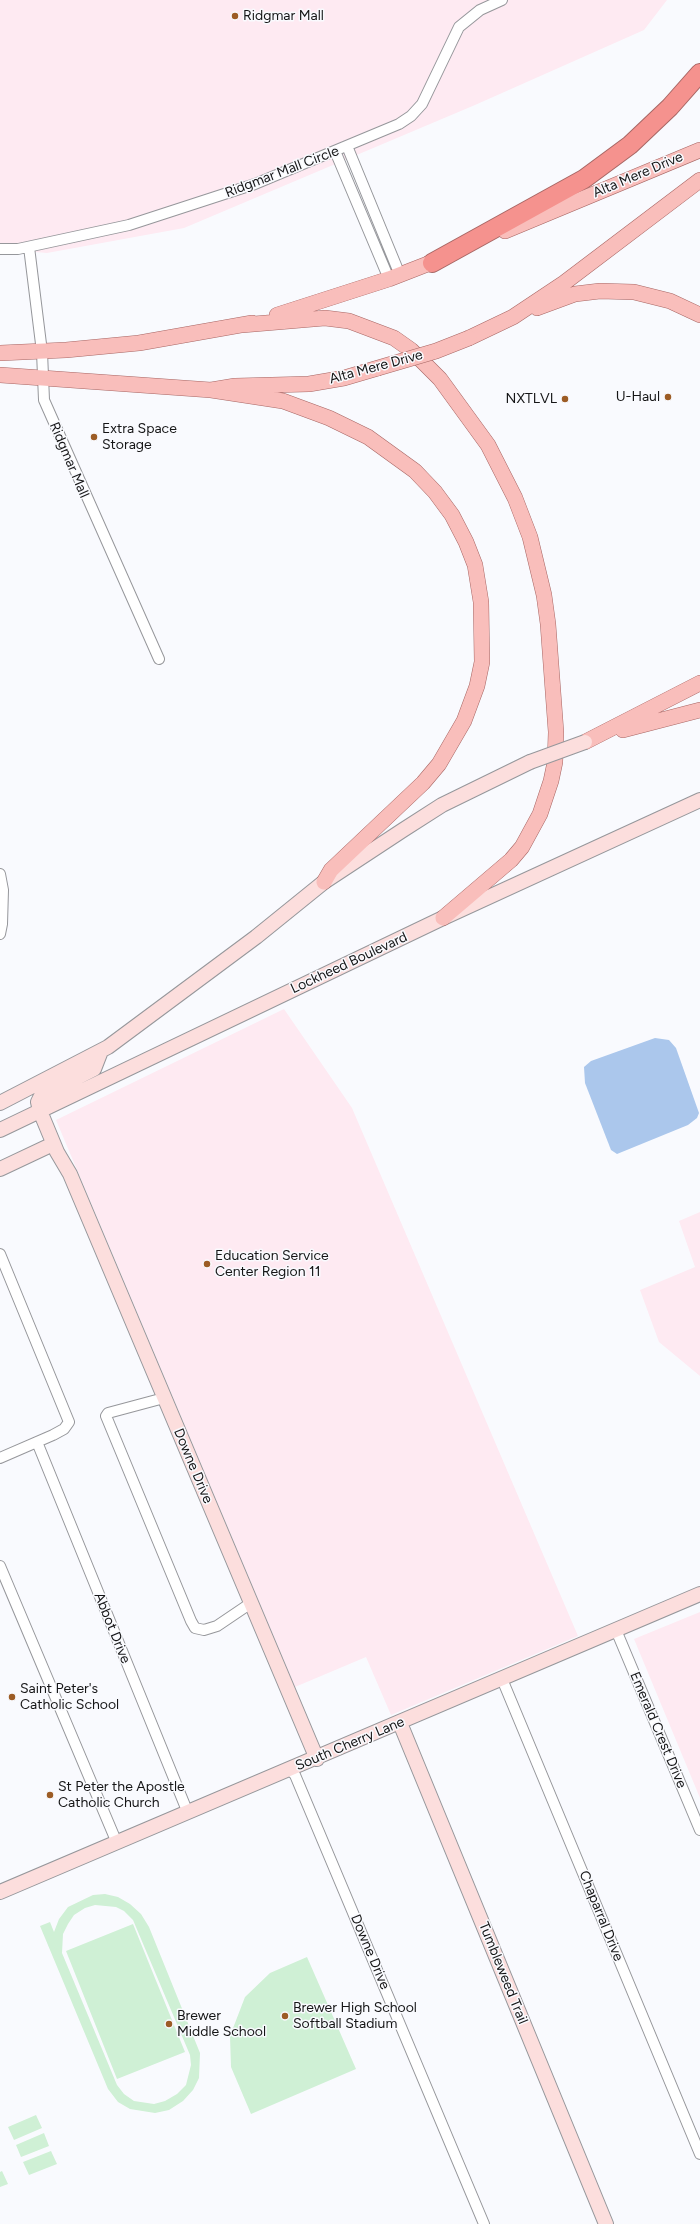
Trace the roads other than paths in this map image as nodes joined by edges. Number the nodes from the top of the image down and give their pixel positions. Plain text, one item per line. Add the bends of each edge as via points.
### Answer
1 (502, 0) edge
2 (700, 73) edge
3 (347, 146) junction
4 (700, 150) edge
5 (334, 151) junction
6 (700, 180) edge
7 (29, 247) junction
8 (0, 249) edge
9 (432, 263) junction
10 (394, 277) junction
11 (700, 315) edge
12 (514, 317) junction
13 (242, 326) junction
14 (42, 352) junction
15 (0, 353) edge
16 (0, 375) edge
17 (43, 379) junction
18 (211, 390) junction
19 (159, 659) dead end
20 (700, 683) edge
21 (700, 710) edge
22 (585, 742) junction
23 (700, 800) edge
24 (0, 874) edge
25 (324, 882) junction
26 (443, 918) junction
27 (0, 934) edge
28 (101, 1051) junction
29 (0, 1103) edge
30 (54, 1104) junction
31 (40, 1111) junction
32 (0, 1130) edge
33 (54, 1144) junction
34 (0, 1169) edge
35 (70, 1174) junction
36 (0, 1254) edge
37 (164, 1398) junction
38 (37, 1442) junction
39 (0, 1458) edge
40 (0, 1566) edge
41 (700, 1594) edge
42 (251, 1603) junction
43 (616, 1630) junction
44 (502, 1679) junction
45 (400, 1723) junction
46 (317, 1759) junction
47 (290, 1770) junction
48 (188, 1813) junction
49 (700, 1830) edge
50 (117, 1843) junction
51 (0, 1892) edge
52 (700, 2154) edge
53 (484, 2224) edge
54 (606, 2224) edge

1 - 3 street, Ridgmar Mall Circle via 480,10 459,27 430,91 411,116
2 - 9 highway via 670,107 630,145 584,179
3 - 5 street, Ridgmar Mall Circle
3 - 10 street
4 - 9 main road, Alta Mere Drive
5 - 7 street, Ridgmar Mall Circle via 230,193 129,225
5 - 10 street
6 - 12 main road, Alta Mere Drive via 564,283
7 - 8 street, Ridgmar Mall Circle via 18,250
7 - 14 street, Ridgmar Mall
9 - 10 main road, Alta Mere Drive
10 - 13 main road, Alta Mere Drive via 314,305
11 - 12 main road via 670,300 634,292 600,291 575,294
12 - 18 main road, Alta Mere Drive, bridge via 436,351 344,378 309,384 235,386
13 - 14 main road, Alta Mere Drive via 139,344
13 - 26 main road via 324,318 349,321 394,338 411,350 440,379 488,445 515,498 530,537 548,624 556,732 551,782 540,814 522,847 511,860
14 - 15 main road, Alta Mere Drive
14 - 17 street, Ridgmar Mall
16 - 17 main road, Alta Mere Drive
17 - 18 main road, Alta Mere Drive
17 - 19 street, Ridgmar Mall via 44,400
18 - 25 main road via 282,401 328,418 368,437 415,471 435,492 452,515 475,565 481,602 482,662 477,686 462,727 439,764 331,870
20 - 22 main road
21 - 22 main road
22 - 25 street, bridge via 530,762 442,805
23 - 26 street, Lockheed Boulevard
24 - 27 street
25 - 28 street via 256,937
26 - 30 street, Lockheed Boulevard
28 - 29 street
28 - 31 street via 94,1069 41,1096 38,1102
30 - 31 street, Lockheed Boulevard
30 - 35 street, Downe Drive via 53,1122 64,1148
31 - 32 street, Lockheed Boulevard
31 - 33 street, Downe Drive
33 - 34 street
33 - 35 street, Downe Drive
35 - 37 street, Downe Drive
36 - 38 street via 58,1392 68,1425
37 - 42 street, Downe Drive
37 - 42 street via 108,1413 106,1416 193,1625 204,1630 217,1626
38 - 39 street
38 - 48 street, Abbot Drive
40 - 50 street
41 - 43 street, South Cherry Lane
42 - 46 street, Downe Drive
43 - 44 street, South Cherry Lane
43 - 49 street, Emerald Crest Drive
44 - 45 street, South Cherry Lane
44 - 52 street, Chaparral Drive
45 - 46 street, South Cherry Lane
45 - 54 street, Tumbleweed Trail
46 - 47 street, South Cherry Lane
47 - 48 street, South Cherry Lane
47 - 53 street, Downe Drive via 295,1775
48 - 50 street, South Cherry Lane
50 - 51 street, South Cherry Lane

